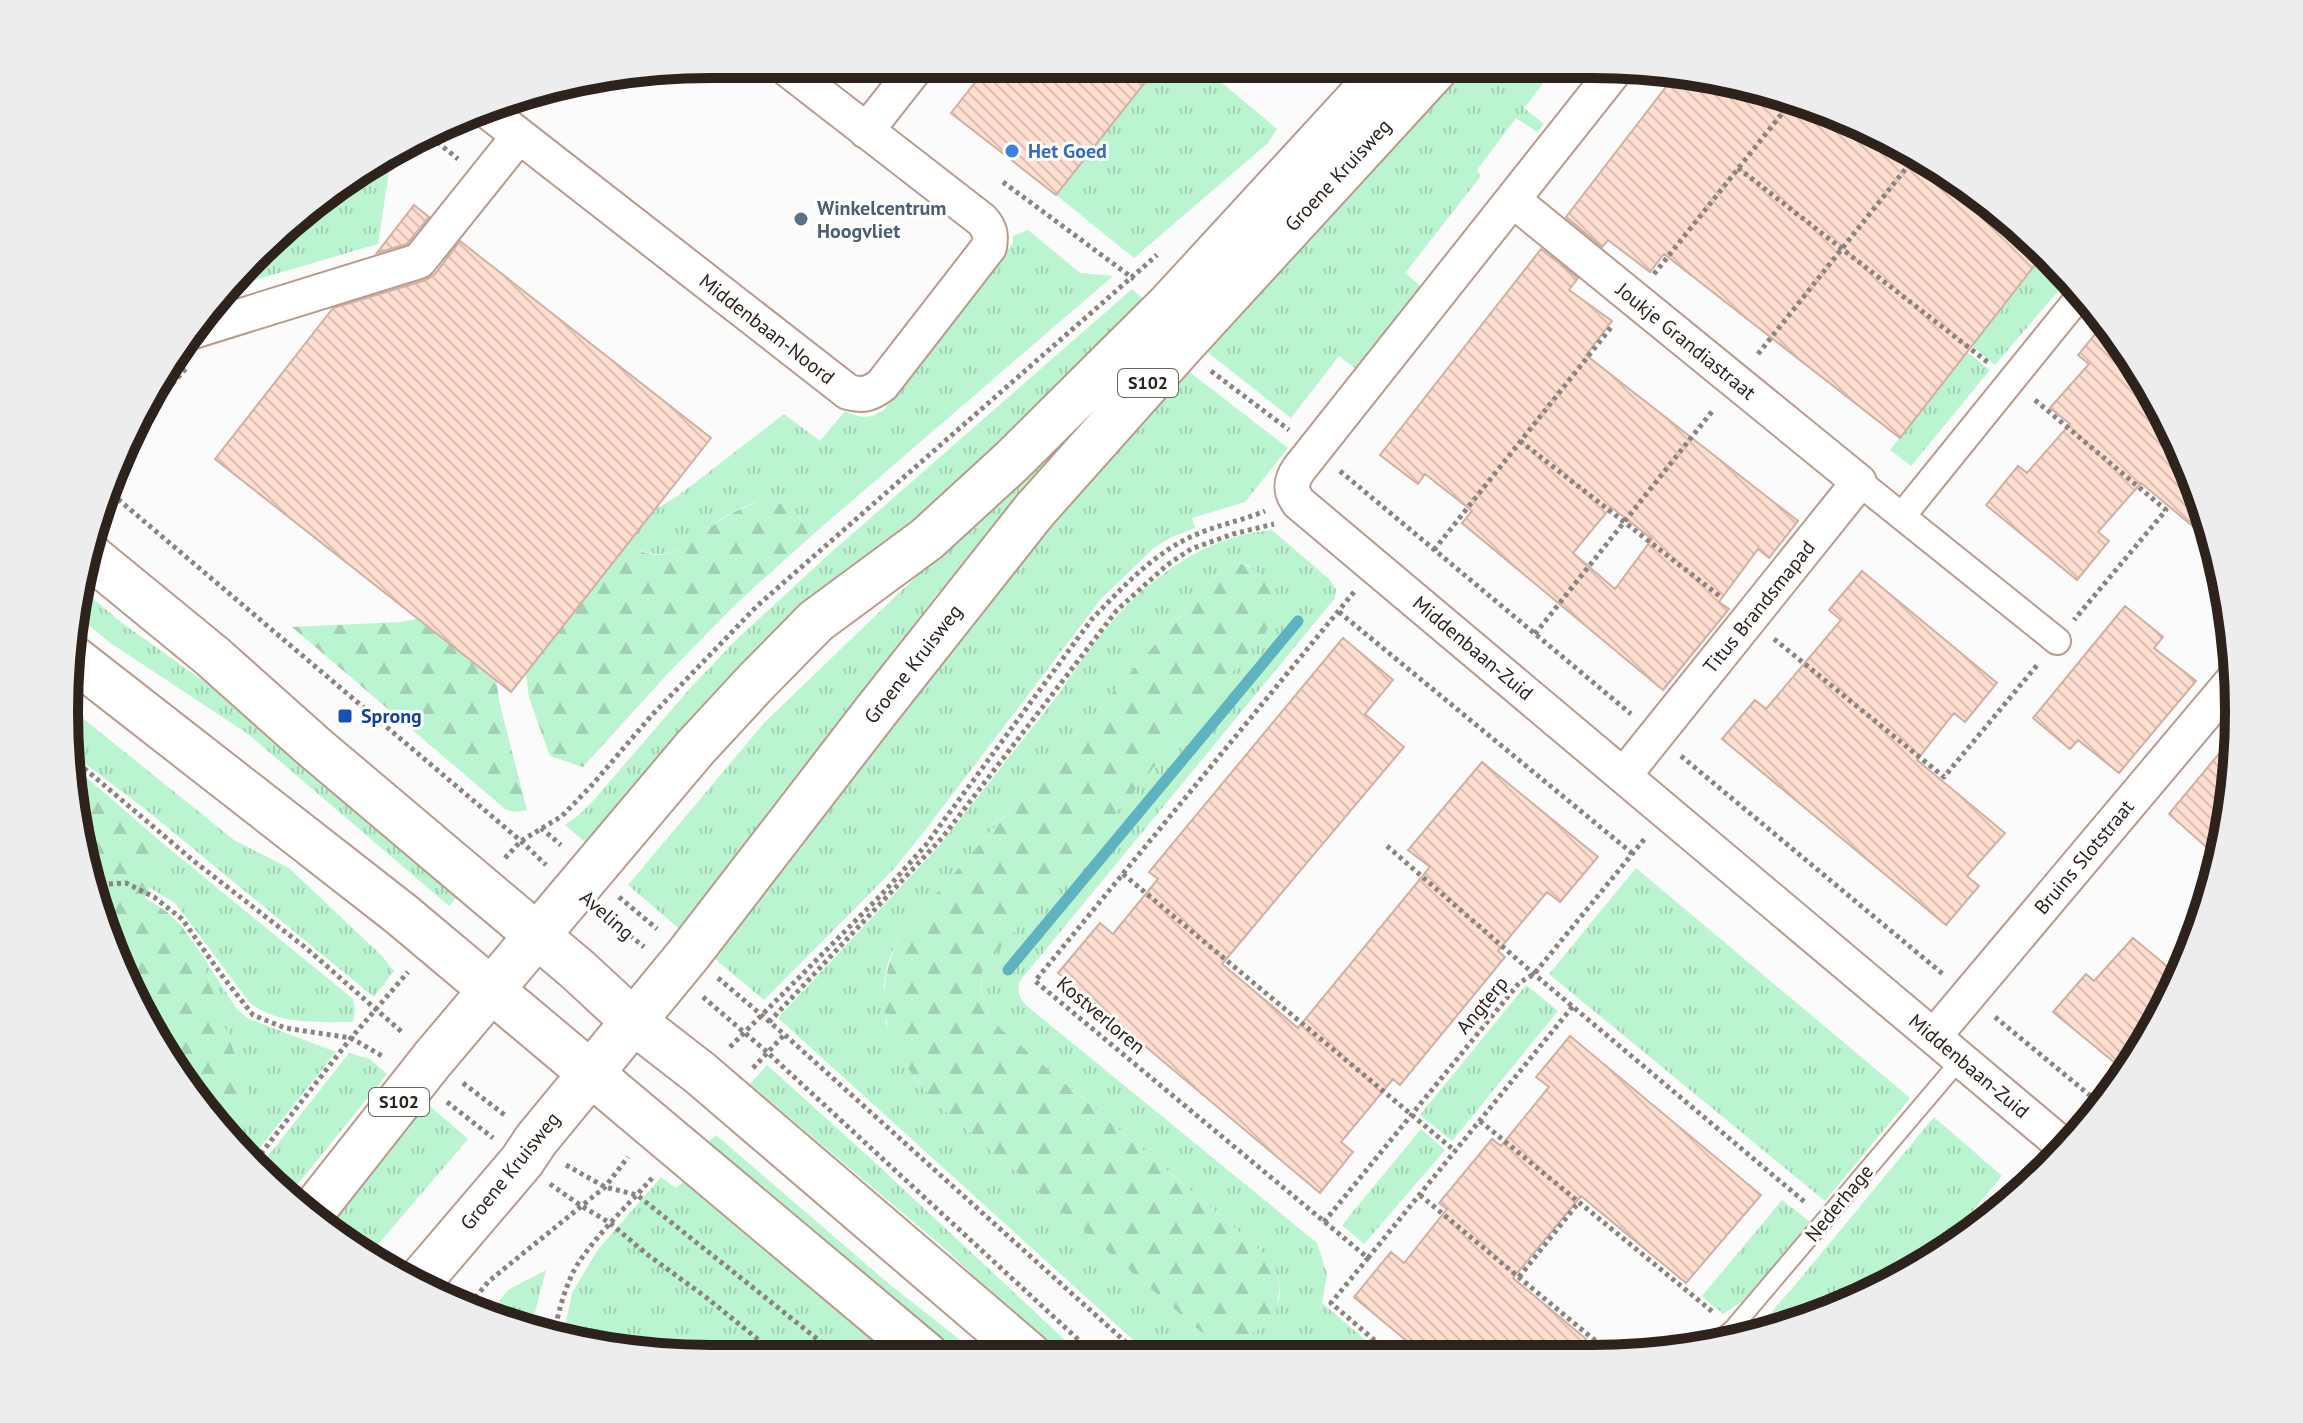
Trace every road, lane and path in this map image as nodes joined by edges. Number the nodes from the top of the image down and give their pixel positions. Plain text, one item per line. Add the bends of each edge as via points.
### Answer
1 (799, 78) edge
2 (908, 78) edge
3 (1378, 78) edge
4 (1427, 78) edge
5 (1609, 78) edge
6 (495, 117) edge
7 (866, 131) junction
8 (519, 136) junction
9 (1738, 168) dead end
10 (1003, 182) dead end
11 (1513, 200) junction
12 (1087, 243) dead end
13 (1165, 248) dead end
14 (2075, 302) edge
15 (209, 326) edge
16 (2011, 380) junction
17 (1243, 395) dead end
18 (1284, 427) dead end
19 (1520, 441) dead end
20 (1342, 473) dead end
21 (1859, 482) junction
22 (116, 497) edge
23 (1286, 511) junction
24 (1902, 516) junction
25 (97, 561) edge
26 (1344, 583) dead end
27 (1339, 612) junction
28 (1749, 619) junction
29 (2057, 641) junction
30 (80, 663) edge
31 (2224, 691) edge
32 (1656, 735) junction
33 (80, 765) edge
34 (1624, 775) junction
35 (1667, 812) junction
36 (541, 828) junction
37 (521, 841) junction
38 (1387, 846) dead end
39 (1633, 854) junction
40 (1123, 874) junction
41 (583, 880) junction
42 (537, 936) junction
43 (681, 964) junction
44 (1534, 974) junction
45 (491, 990) junction
46 (1969, 995) junction
47 (1573, 1006) junction
48 (376, 1009) junction
49 (761, 1014) junction
50 (633, 1021) junction
51 (769, 1022) junction
52 (744, 1033) junction
53 (1934, 1036) junction
54 (1961, 1059) junction
55 (432, 1060) junction
56 (590, 1074) junction
57 (2093, 1098) edge
58 (1412, 1115) junction
59 (1480, 1121) junction
60 (536, 1140) junction
61 (2057, 1140) edge
62 (1455, 1151) junction
63 (260, 1155) edge
64 (605, 1187) junction
65 (1420, 1195) junction
66 (1579, 1202) junction
67 (317, 1206) edge
68 (1825, 1219) junction
69 (1324, 1222) junction
70 (610, 1223) dead end
71 (1368, 1258) junction
72 (424, 1276) edge
73 (1519, 1277) junction
74 (474, 1299) edge
75 (556, 1325) edge
76 (1733, 1328) joint
77 (825, 1345) edge
78 (914, 1345) edge
79 (1017, 1345) edge
80 (1084, 1345) edge
81 (1129, 1345) edge
82 (1380, 1345) edge
83 (1600, 1345) edge

1 - 7 street, Middenbaan-Noord
2 - 7 street
3 - 41 main road, Groene Kruisweg / S102 via 1170,304 1012,461 927,539 816,621 695,748
4 - 43 main road, Groene Kruisweg / S102 via 1034,511
5 - 11 street
6 - 8 street, Middenbaan-Noord
7 - 8 street, Middenbaan-Noord via 982,220 991,236 989,247 882,385 861,395 835,383
8 - 15 street via 419,261
9 - 16 path
10 - 12 path
11 - 21 street, Joukje Grandiastraat
11 - 23 street via 1293,477
13 - 36 path via 757,606 562,816
14 - 16 street
16 - 24 street
16 - 29 path via 2166,510
17 - 18 path
19 - 28 path
20 - 32 path
21 - 24 street
21 - 28 street, Titus Brandsmapad
22 - 37 path, Aveling
23 - 34 street, Middenbaan-Zuid
23 - 49 path via 1260,513 1201,532 1142,569 1092,619 925,846
23 - 51 path via 1191,549 1117,610 942,838
24 - 29 street
25 - 42 main road
26 - 27 path via 1355,593
27 - 39 path
27 - 40 path, Kostverloren
28 - 29 path via 1944,777
28 - 32 street, Titus Brandsmapad
30 - 45 main road via 390,904
31 - 46 street, Bruins Slotstraat
32 - 34 street, Titus Brandsmapad
32 - 46 path
33 - 48 path
34 - 35 street, Middenbaan-Zuid
35 - 39 path, Angterp
35 - 53 street, Middenbaan-Zuid
36 - 37 path
36 - 41 path
37 - 41 path, Aveling via 548,867
38 - 44 path
39 - 44 path, Angterp
40 - 58 path
40 - 69 path, Kostverloren via 1035,981
41 - 42 main road, Groene Kruisweg / S102
41 - 43 path
41 - 43 path, Aveling
42 - 45 main road, Groene Kruisweg / S102
42 - 50 main road
43 - 49 path
43 - 50 main road, Groene Kruisweg / S102
43 - 52 path, Aveling
44 - 47 path
44 - 58 path, Angterp via 1519,983
45 - 55 main road, Groene Kruisweg / S102
45 - 56 main road
46 - 53 street, Bruins Slotstraat
46 - 57 path
47 - 59 path
47 - 68 path
48 - 55 path
48 - 63 path
49 - 51 path
49 - 52 path
50 - 56 main road, Groene Kruisweg / S102
50 - 79 main road
51 - 81 path
52 - 80 path, Aveling
53 - 54 street, Middenbaan-Zuid
54 - 61 street, Middenbaan-Zuid
54 - 68 lane, Nederhage
55 - 60 path
55 - 67 main road, Groene Kruisweg / S102
56 - 60 main road, Groene Kruisweg / S102
56 - 78 main road
58 - 62 path
58 - 69 path, Angterp
59 - 62 path
59 - 66 path
60 - 64 path
60 - 72 main road, Groene Kruisweg / S102
62 - 65 path
64 - 74 path
64 - 77 path via 637,1195
65 - 71 path
65 - 73 path
66 - 73 path
66 - 76 path
68 - 76 lane, Nederhage
69 - 71 path, Kostverloren
70 - 75 path via 577,1264
71 - 82 path via 1331,1303
73 - 83 path

